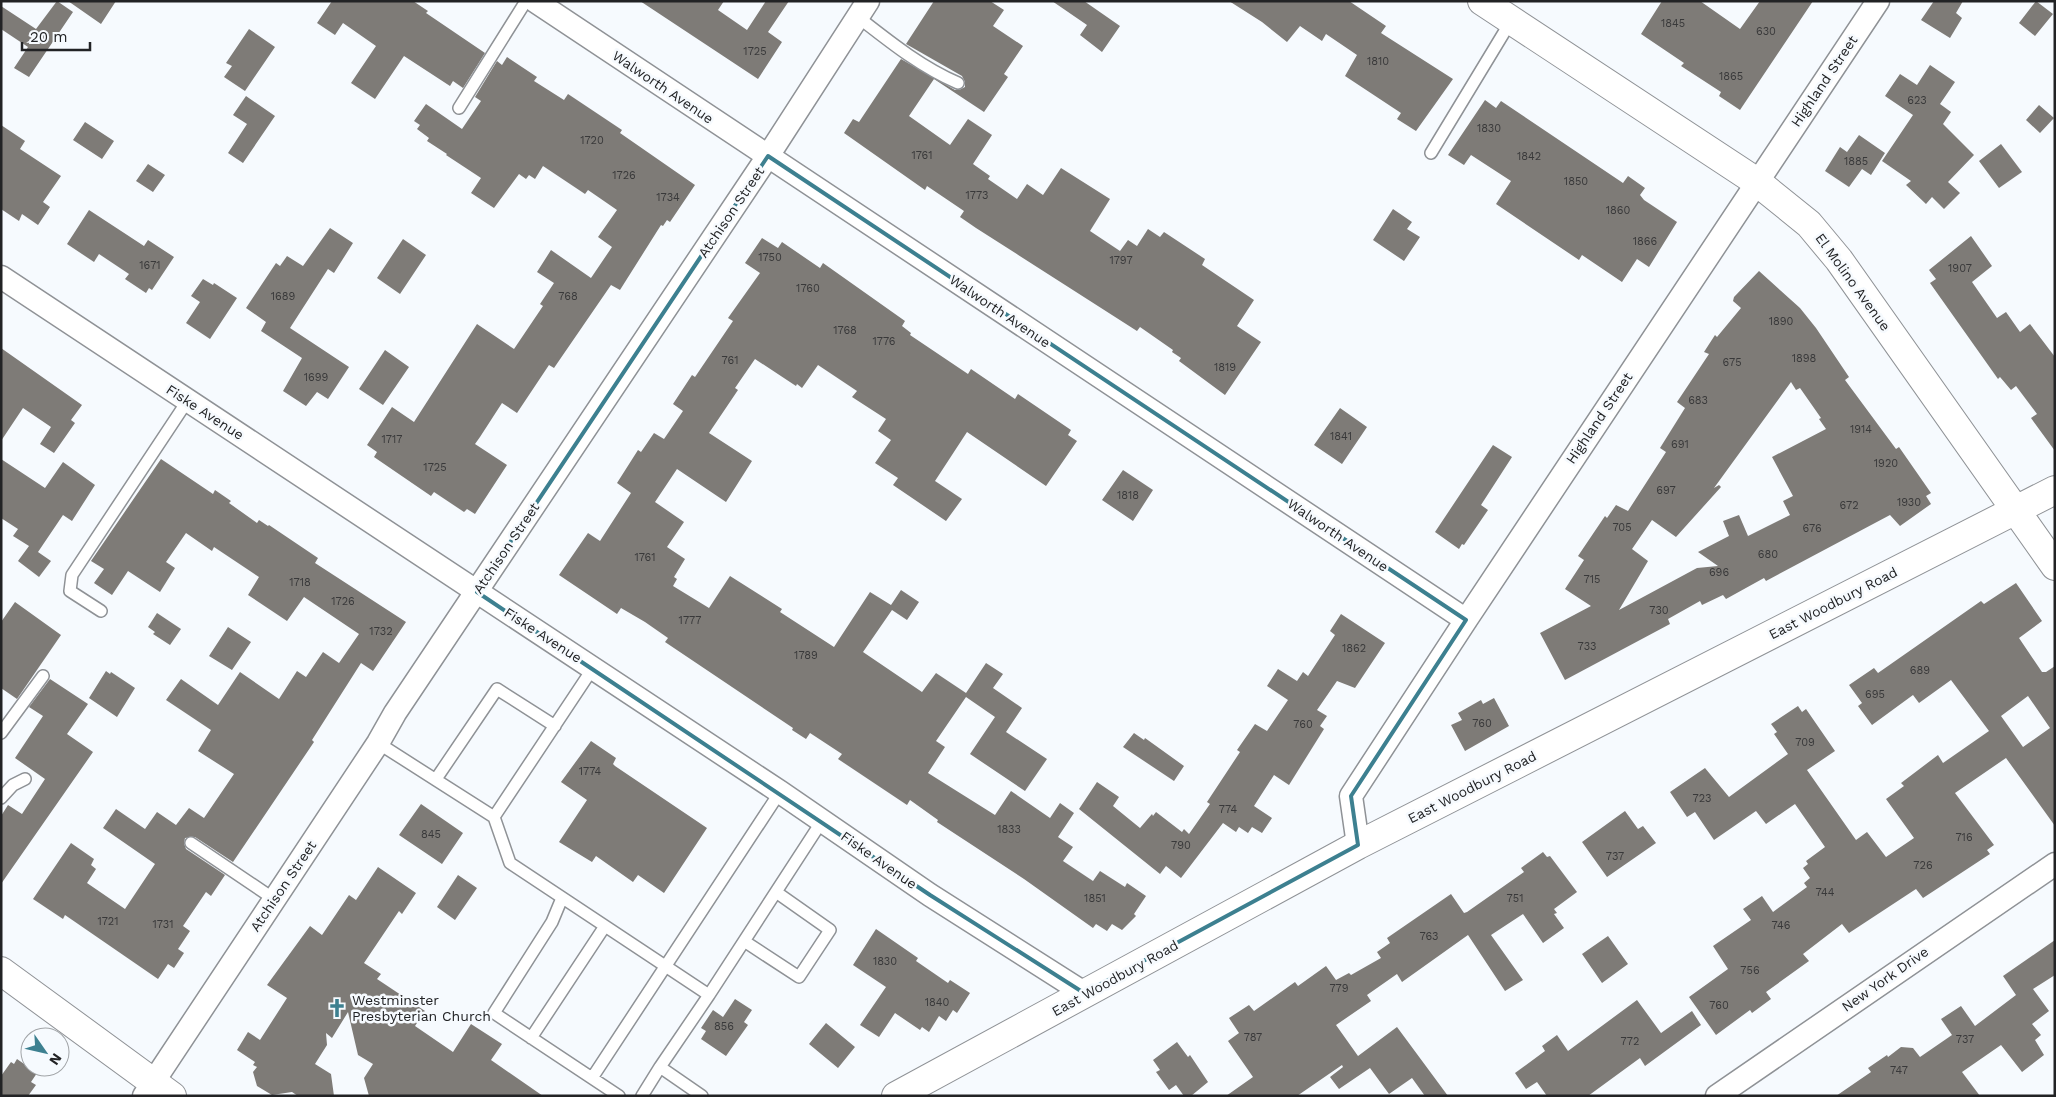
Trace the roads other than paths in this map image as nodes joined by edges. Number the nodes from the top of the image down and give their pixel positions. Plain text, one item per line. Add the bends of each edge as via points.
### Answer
1 (526, 1) edge
2 (535, 1) edge
3 (1482, 1) edge
4 (1878, 1) edge
5 (863, 9) edge
6 (1511, 21) junction
7 (958, 83) dead end
8 (459, 108) dead end
9 (1431, 153) dead end
10 (768, 156) junction
11 (1756, 182) junction
12 (1, 277) edge
13 (188, 400) junction
14 (2055, 490) edge
15 (2015, 510) junction
16 (2055, 566) edge
17 (477, 592) junction
18 (100, 611) dead end
19 (1466, 620) junction
20 (593, 668) junction
21 (43, 676) dead end
22 (555, 726) junction
23 (1, 733) edge
24 (378, 743) junction
25 (25, 779) dead end
26 (436, 780) junction
27 (780, 792) junction
28 (1, 798) edge
29 (494, 817) junction
30 (822, 821) junction
31 (191, 843) dead end
32 (1358, 845) junction
33 (2055, 864) edge
34 (776, 892) junction
35 (562, 898) junction
36 (274, 899) junction
37 (605, 926) junction
38 (744, 941) junction
39 (666, 966) junction
40 (1, 971) edge
41 (1084, 993) junction
42 (709, 994) junction
43 (531, 1038) junction
44 (660, 1067) junction
45 (592, 1078) junction
46 (156, 1091) edge
47 (619, 1096) edge
48 (642, 1096) edge
49 (702, 1096) edge
50 (896, 1096) edge
51 (1717, 1096) edge

1 - 8 lane
2 - 10 street, Walworth Avenue
3 - 6 main road, El Molino Avenue
4 - 11 street, Highland Street
5 - 7 lane via 898,49 934,73
5 - 10 street, Atchison Street
6 - 9 lane
6 - 11 main road, El Molino Avenue
10 - 17 street, Atchison Street
10 - 19 street, Walworth Avenue
11 - 15 main road, El Molino Avenue via 1810,224 1839,260
11 - 19 street, Highland Street
12 - 13 street, Fiske Avenue
13 - 17 street, Fiske Avenue
13 - 18 lane via 72,575 70,591
14 - 15 main road, East Woodbury Road
15 - 16 main road, El Molino Avenue
15 - 32 main road, East Woodbury Road
17 - 20 street, Fiske Avenue
17 - 24 street, Atchison Street
19 - 32 street, Highland Street via 1351,796
20 - 22 lane
20 - 27 street, Fiske Avenue
21 - 23 lane
22 - 26 lane via 497,689
22 - 29 lane
24 - 26 lane
24 - 36 street, Atchison Street
25 - 28 lane
26 - 29 lane
27 - 30 street, Fiske Avenue
27 - 39 lane
29 - 35 lane via 510,863
30 - 34 lane
30 - 41 street, Fiske Avenue via 930,895
31 - 36 lane
32 - 41 main road, East Woodbury Road
33 - 51 street, New York Drive
34 - 38 lane
34 - 38 lane via 830,930 799,977
35 - 37 lane
35 - 43 lane via 552,922 494,1013
36 - 46 street, Atchison Street
37 - 39 lane
37 - 43 lane
38 - 42 lane
39 - 42 lane
39 - 45 lane
40 - 46 main road
41 - 50 main road, East Woodbury Road
42 - 44 lane
43 - 45 lane
44 - 48 lane
44 - 49 lane
45 - 47 lane

